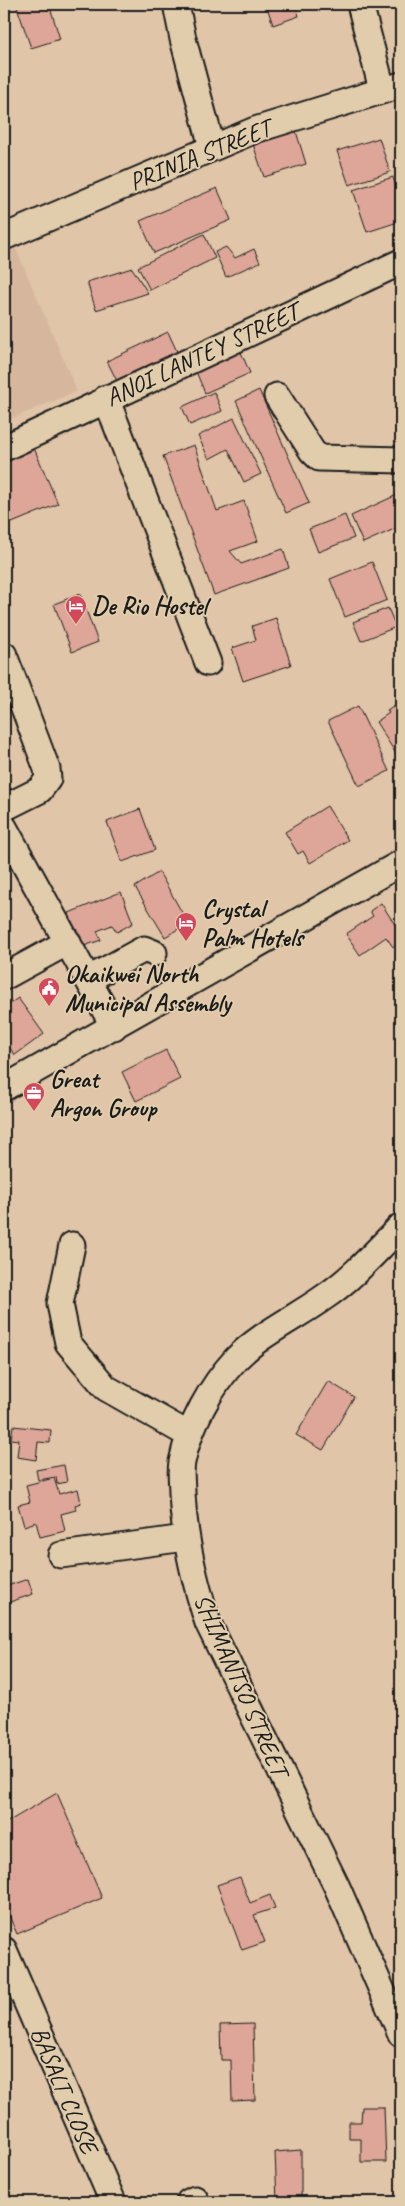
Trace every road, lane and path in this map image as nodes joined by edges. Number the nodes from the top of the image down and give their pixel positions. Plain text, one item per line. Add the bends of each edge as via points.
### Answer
1 (176, 4) edge
2 (360, 4) edge
3 (392, 87) edge
4 (212, 147) junction
5 (4, 238) edge
6 (401, 262) edge
7 (277, 396) dead end
8 (106, 398) junction
9 (4, 448) edge
10 (401, 460) edge
11 (4, 655) edge
12 (208, 663) dead end
13 (4, 808) edge
14 (4, 827) edge
15 (401, 863) edge
16 (68, 942) junction
17 (154, 953) dead end
18 (4, 977) edge
19 (89, 979) junction
20 (114, 1027) junction
21 (5, 1086) edge
22 (401, 1226) edge
23 (72, 1245) dead end
24 (189, 1435) junction
25 (185, 1538) junction
26 (62, 1555) dead end
27 (4, 1950) edge
28 (395, 2003) edge
29 (401, 2034) edge
30 (113, 2202) edge

1 - 4 street via 182,39
2 - 3 street
3 - 4 street, PRINIA STREET via 255,130
4 - 5 street, PRINIA STREET
6 - 8 street, ANOI LANTEY STREET
7 - 10 street via 319,458
8 - 9 street, ANOI LANTEY STREET
8 - 12 street
11 - 13 street via 48,779 40,790
14 - 16 street
15 - 20 street
16 - 18 street
16 - 19 street
17 - 19 street via 144,949
19 - 20 street
20 - 21 street
22 - 24 street, SHIMANTSO STREET via 353,1276 236,1359 214,1387
23 - 24 street via 60,1304 68,1343 106,1388
24 - 25 street, SHIMANTSO STREET via 181,1464
25 - 26 street
25 - 28 street, SHIMANTSO STREET via 208,1623
27 - 30 street, BASALT CLOSE
28 - 29 street, SHIMANTSO STREET

